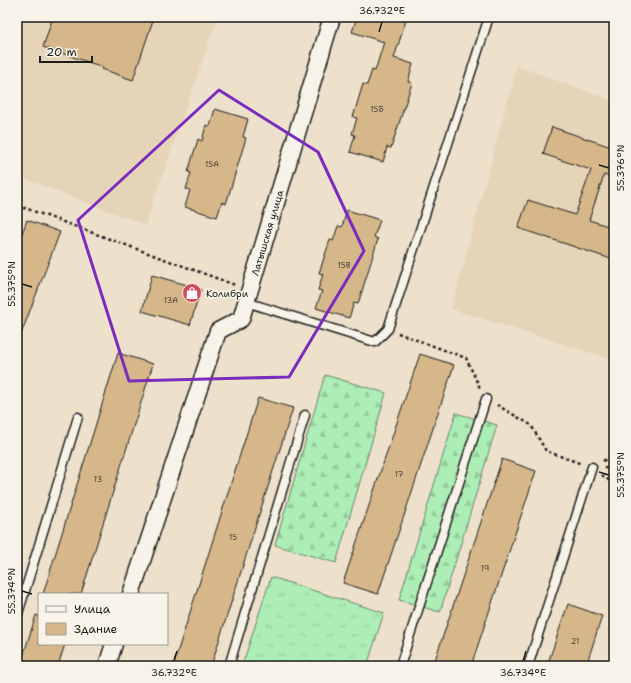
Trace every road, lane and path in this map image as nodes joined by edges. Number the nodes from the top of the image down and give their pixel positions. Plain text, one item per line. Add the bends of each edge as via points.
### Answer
1 (332, 17) edge
2 (489, 17) edge
3 (17, 210) edge
4 (248, 297) junction
5 (388, 329) junction
6 (486, 399) junction
7 (306, 415) dead end
8 (78, 417) dead end
9 (592, 468) junction
10 (614, 468) edge
11 (131, 593) edge
12 (17, 617) edge
13 (114, 645) edge
14 (107, 666) edge
15 (230, 666) edge
16 (400, 666) edge
17 (528, 666) edge

1 - 4 street, Латышская улица
2 - 5 lane
3 - 4 path via 25,208
4 - 5 lane via 375,342
4 - 11 street, Латышская улица via 241,319 218,331
5 - 6 path via 466,358
6 - 9 path via 531,425 546,451
6 - 16 lane
7 - 15 lane
8 - 12 lane
9 - 10 path
9 - 17 lane
13 - 14 street

